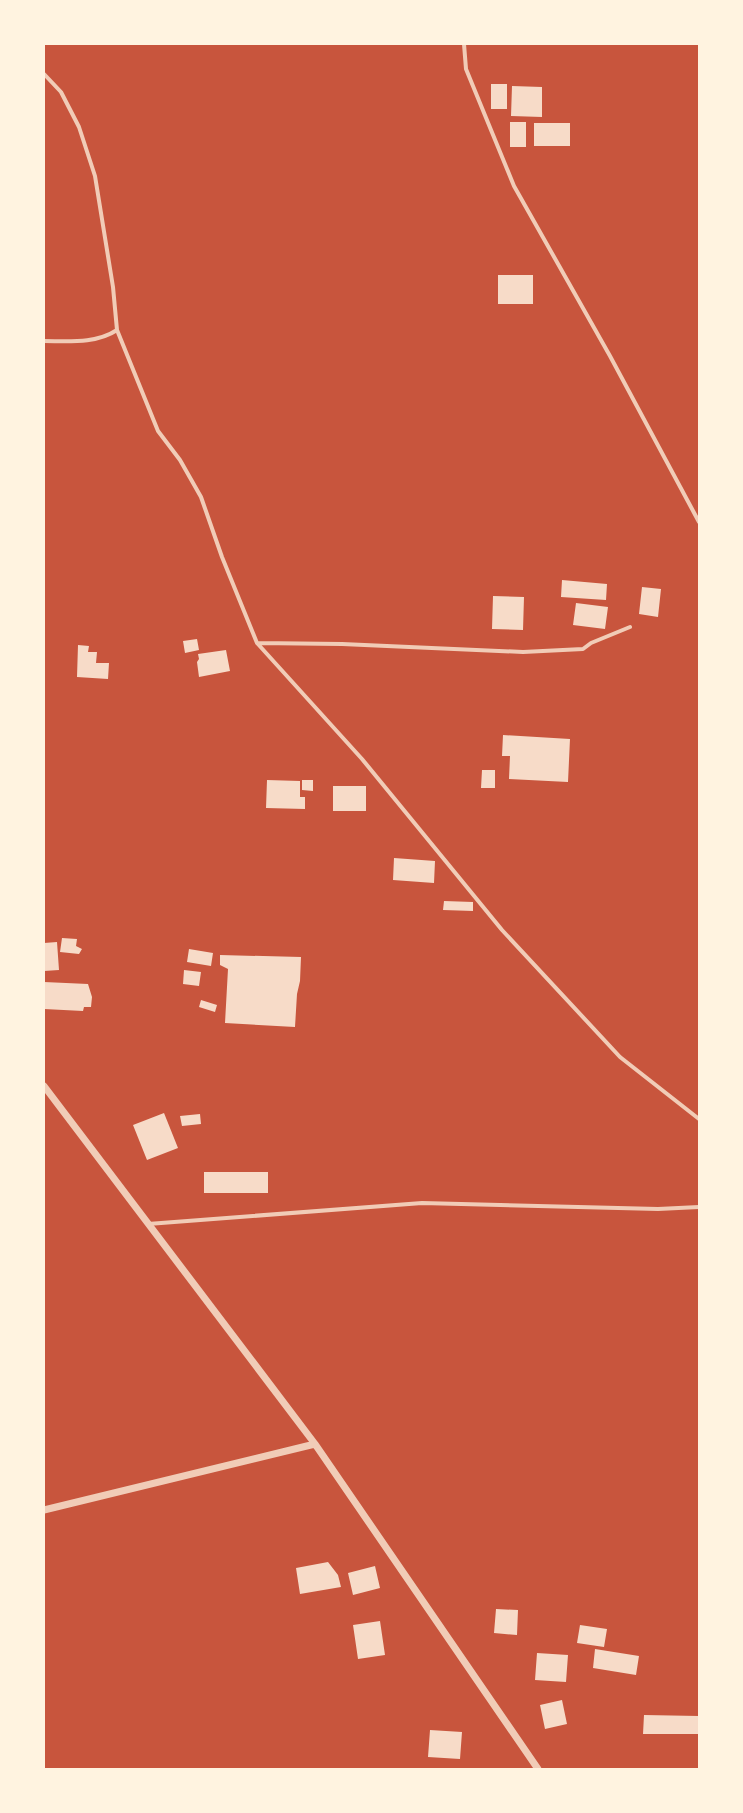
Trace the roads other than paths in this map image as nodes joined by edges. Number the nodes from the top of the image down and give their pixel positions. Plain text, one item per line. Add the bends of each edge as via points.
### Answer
1 (464, 44) edge
2 (44, 74) edge
3 (117, 330) junction
4 (44, 341) edge
5 (699, 522) edge
6 (630, 627) dead end
7 (257, 643) junction
8 (44, 1086) edge
9 (699, 1119) edge
10 (699, 1207) edge
11 (147, 1224) junction
12 (315, 1444) junction
13 (44, 1510) edge
14 (538, 1769) edge

1 - 5 street via 466,69 514,186 610,356
2 - 3 street via 61,92 79,127 95,176 113,286
3 - 4 street via 107,337
3 - 7 street via 158,430 180,460 201,497
6 - 7 street via 591,643 583,649 523,652
7 - 9 street via 362,759 518,947 620,1057
8 - 11 street
10 - 11 street via 658,1209 422,1204
11 - 12 street
12 - 13 street
12 - 14 street

